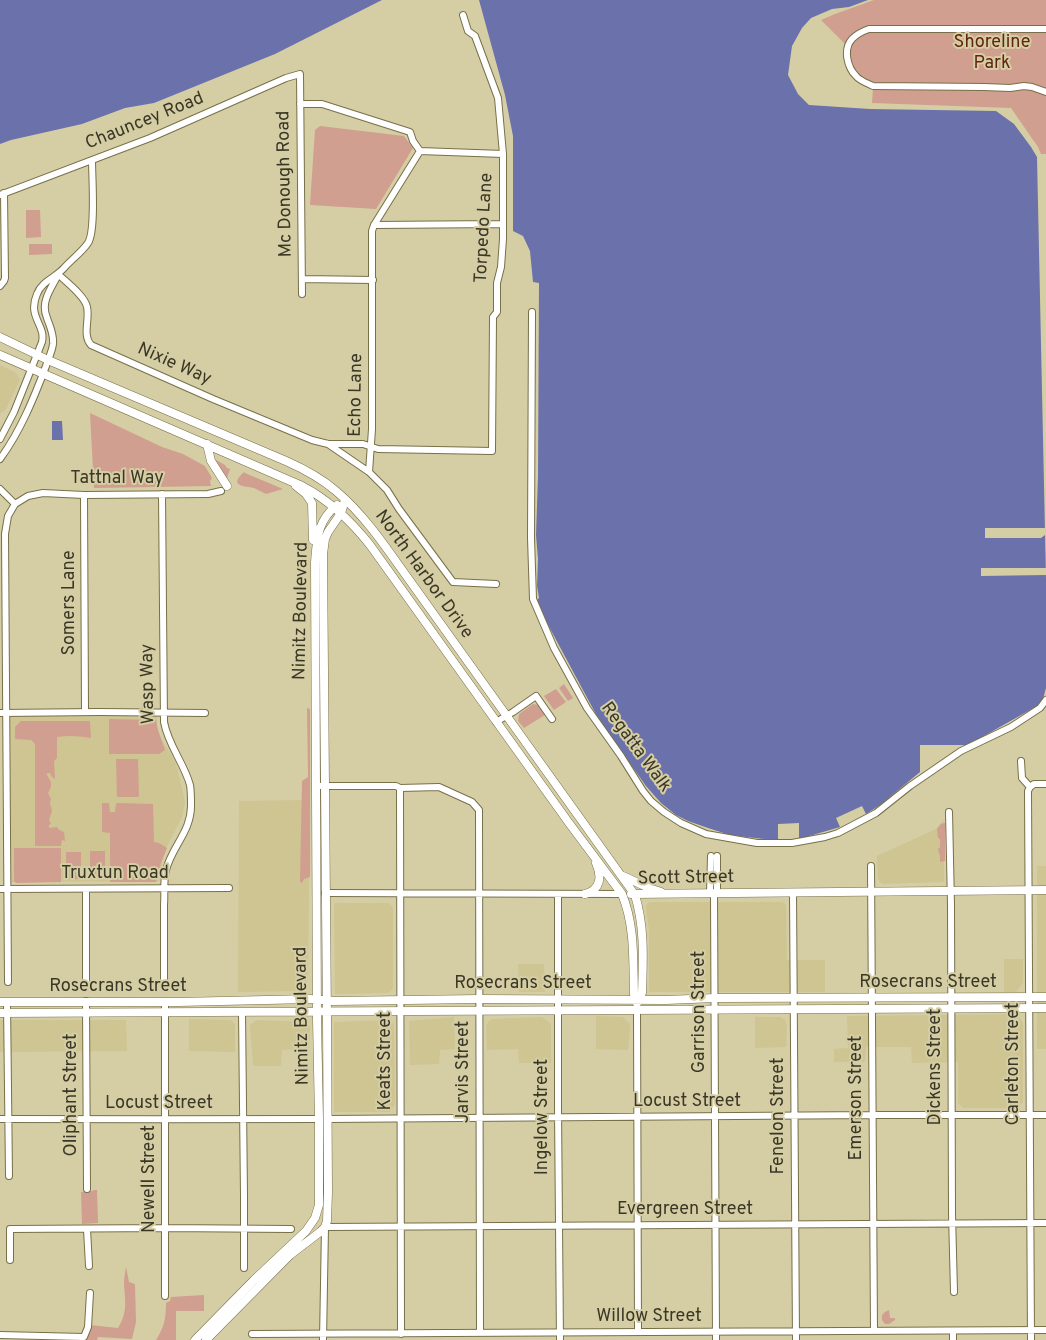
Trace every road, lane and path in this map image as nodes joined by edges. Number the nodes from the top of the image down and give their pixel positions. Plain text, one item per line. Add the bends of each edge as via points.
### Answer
1 (463, 15) dead end
2 (1046, 29) edge
3 (300, 74) joint
4 (1046, 92) edge
5 (300, 104) junction
6 (420, 151) junction
7 (503, 154) junction
8 (92, 160) junction
9 (2, 194) edge
10 (374, 224) junction
11 (502, 224) junction
12 (58, 274) junction
13 (302, 279) junction
14 (373, 280) junction
15 (0, 286) edge
16 (302, 294) dead end
17 (532, 312) dead end
18 (0, 337) edge
19 (0, 355) edge
20 (37, 355) junction
21 (48, 360) junction
22 (31, 369) junction
23 (43, 374) junction
24 (0, 439) edge
25 (207, 444) junction
26 (325, 444) junction
27 (372, 447) junction
28 (0, 459) edge
29 (369, 472) junction
30 (286, 479) junction
31 (224, 488) joint
32 (0, 489) edge
33 (162, 494) junction
34 (84, 495) junction
35 (345, 500) junction
36 (15, 504) junction
37 (334, 507) junction
38 (341, 513) junction
39 (315, 562) junction
40 (3, 570) edge
41 (496, 584) dead end
42 (3, 600) edge
43 (1046, 700) edge
44 (3, 712) edge
45 (85, 712) junction
46 (163, 713) junction
47 (205, 713) dead end
48 (507, 716) junction
49 (552, 719) dead end
50 (496, 722) junction
51 (1021, 761) dead end
52 (1046, 784) edge
53 (316, 786) junction
54 (326, 786) junction
55 (1030, 787) junction
56 (400, 788) junction
57 (949, 812) dead end
58 (591, 852) junction
59 (714, 856) dead end
60 (871, 866) dead end
61 (621, 875) junction
62 (164, 888) junction
63 (230, 888) dead end
64 (3, 889) edge
65 (86, 889) junction
66 (1029, 890) junction
67 (1046, 890) edge
68 (872, 892) junction
69 (951, 892) junction
70 (326, 893) junction
71 (400, 893) junction
72 (479, 893) junction
73 (714, 893) junction
74 (793, 893) junction
75 (558, 894) junction
76 (585, 894) junction
77 (622, 894) junction
78 (673, 894) junction
79 (635, 895) junction
80 (164, 981) dead end
81 (8, 982) dead end
82 (86, 982) dead end
83 (951, 997) junction
84 (1029, 997) junction
85 (1046, 997) edge
86 (715, 998) junction
87 (794, 998) junction
88 (872, 998) junction
89 (479, 999) junction
90 (638, 999) junction
91 (317, 1000) junction
92 (401, 1000) junction
93 (558, 1000) junction
94 (327, 1001) junction
95 (4, 1002) edge
96 (86, 1002) junction
97 (165, 1002) junction
98 (1030, 1008) junction
99 (1046, 1008) edge
100 (794, 1009) junction
101 (872, 1009) junction
102 (951, 1009) junction
103 (558, 1010) junction
104 (637, 1010) junction
105 (715, 1010) junction
106 (165, 1011) junction
107 (401, 1011) junction
108 (479, 1011) junction
109 (4, 1012) edge
110 (86, 1012) junction
111 (242, 1012) junction
112 (317, 1012) junction
113 (327, 1012) junction
114 (872, 1115) junction
115 (951, 1115) junction
116 (1030, 1115) junction
117 (1046, 1115) edge
118 (715, 1116) junction
119 (794, 1116) junction
120 (479, 1117) junction
121 (558, 1117) junction
122 (637, 1117) junction
123 (0, 1119) edge
124 (8, 1119) junction
125 (166, 1119) junction
126 (243, 1119) junction
127 (323, 1119) junction
128 (401, 1119) junction
129 (86, 1120) junction
130 (9, 1176) dead end
131 (87, 1189) dead end
132 (319, 1199) junction
133 (1030, 1223) junction
134 (1046, 1223) edge
135 (795, 1224) junction
136 (873, 1224) junction
137 (952, 1224) junction
138 (559, 1225) junction
139 (638, 1225) junction
140 (716, 1225) junction
141 (401, 1226) junction
142 (480, 1226) junction
143 (324, 1227) junction
144 (165, 1228) junction
145 (87, 1229) junction
146 (244, 1229) junction
147 (291, 1229) dead end
148 (10, 1260) dead end
149 (89, 1266) dead end
150 (244, 1268) dead end
151 (954, 1292) dead end
152 (90, 1293) dead end
153 (165, 1296) dead end
154 (1031, 1330) junction
155 (1046, 1330) edge
156 (874, 1331) junction
157 (560, 1332) junction
158 (638, 1332) junction
159 (716, 1332) junction
160 (796, 1332) junction
161 (953, 1332) junction
162 (480, 1333) junction
163 (252, 1334) dead end
164 (401, 1334) junction
165 (0, 1335) edge
166 (8, 1337) edge
167 (323, 1337) edge
168 (195, 1340) edge
169 (206, 1340) edge
170 (560, 1340) edge
171 (716, 1340) edge
172 (796, 1340) edge
173 (953, 1340) edge
174 (1031, 1340) edge

1 - 7 street, Torpedo Lane via 468,31 475,36 498,98
2 - 4 street via 869,29 852,39 847,53 854,75 873,86 1024,86
3 - 5 street, Mc Donough Road
3 - 8 street, Chauncey Road
5 - 6 street via 322,104 410,132
5 - 13 street, Mc Donough Road
6 - 7 street
6 - 10 street, Echo Lane
7 - 11 street, Torpedo Lane
8 - 9 street, Chauncey Road
8 - 12 street via 90,238
9 - 15 street via 5,274
10 - 11 street
10 - 14 street, Echo Lane via 371,243
11 - 27 street, Torpedo Lane via 497,312 493,317 492,451
12 - 20 street via 44,283 35,299 34,312 43,336
12 - 21 street via 44,304 53,336
12 - 26 street, Nixie Way via 87,307 87,335 91,345 214,400
13 - 14 street
13 - 16 street, Mc Donough Road
14 - 27 street, Echo Lane
17 - 43 street, Regatta Walk via 533,599 554,648 587,708 643,791 664,812 706,834 757,843 792,843 825,837 876,813 961,751 1010,727 1040,708
18 - 20 main road, North Harbor Drive
19 - 22 main road, North Harbor Drive
20 - 21 main road, North Harbor Drive
20 - 22 street
21 - 23 street
21 - 35 main road, North Harbor Drive via 286,461 317,477
22 - 23 main road, North Harbor Drive
22 - 24 street
23 - 25 main road, North Harbor Drive
23 - 28 street via 18,430
25 - 30 main road, North Harbor Drive
25 - 31 main road
26 - 27 street
26 - 29 street
27 - 29 street, Echo Lane
29 - 41 street via 387,490 454,582
30 - 37 main road, North Harbor Drive via 314,492
30 - 39 main road via 306,494 312,503
31 - 33 street, Tattnal Way via 208,494
32 - 36 street
33 - 34 street, Tattnal Way
33 - 46 street, Wasp Way
34 - 36 street, Tattnal Way via 43,493 28,496
34 - 45 street, Somers Lane
35 - 37 main road, Nimitz Boulevard
35 - 38 main road, Nimitz Boulevard
35 - 48 main road, North Harbor Drive via 382,541
36 - 40 street via 6,525
37 - 38 main road, North Harbor Drive
37 - 39 main road, Nimitz Boulevard via 319,530
38 - 50 main road, North Harbor Drive via 370,545
38 - 54 main road, Nimitz Boulevard via 328,532 323,554
39 - 53 main road, Nimitz Boulevard
40 - 42 street
42 - 44 street
44 - 45 street
44 - 64 street
45 - 46 street
46 - 47 street
46 - 62 street, Wasp Way via 165,732 190,786 191,807 188,825 171,855
48 - 49 street via 536,696
48 - 50 street
48 - 61 main road, North Harbor Drive
50 - 58 main road, North Harbor Drive
51 - 55 street, Carleton Street via 1022,778
52 - 55 street
53 - 54 street
53 - 91 main road, Nimitz Boulevard
54 - 56 street
54 - 70 main road, Nimitz Boulevard
55 - 66 street, Carleton Street
56 - 71 street, Keats Street
56 - 72 street, Jarvis Street via 439,787 472,802 479,810
57 - 69 street, Dickens Street
58 - 76 main road via 600,880
58 - 77 main road, North Harbor Drive
59 - 73 street, Garrison Street
60 - 68 street, Emerson Street
61 - 78 main road via 649,888
61 - 79 main road, North Harbor Drive
62 - 63 street, Truxtun Road
62 - 65 street, Truxtun Road
62 - 80 street, Wasp Way
64 - 65 street, Truxtun Road
64 - 81 street
65 - 82 street
66 - 67 main road, Scott Street
66 - 69 main road, Scott Street
66 - 84 street, Carleton Street
68 - 69 main road, Scott Street
68 - 74 main road, Scott Street
68 - 88 street, Emerson Street
69 - 83 street, Dickens Street
70 - 71 street, Scott Street
70 - 94 main road, Nimitz Boulevard
71 - 72 street, Scott Street
71 - 92 street, Keats Street
72 - 75 street, Scott Street
72 - 89 street, Jarvis Street
73 - 74 main road, Scott Street
73 - 78 main road, Scott Street
73 - 86 street, Garrison Street
74 - 87 street, Fenelon Street
75 - 76 street, Scott Street
75 - 93 street, Ingelow Street
76 - 77 street, Scott Street
77 - 79 main road, Scott Street
77 - 90 main road, North Harbor Drive via 632,932 634,994
78 - 79 main road, Scott Street
79 - 90 main road, North Harbor Drive via 641,917 642,944 642,994
83 - 84 main road, Rosecrans Street
83 - 88 main road, Rosecrans Street
83 - 102 street, Dickens Street
84 - 85 main road, Rosecrans Street
84 - 98 street, Carleton Street
86 - 87 main road, Rosecrans Street
86 - 90 main road, Rosecrans Street
86 - 105 street, Garrison Street
87 - 88 main road, Rosecrans Street
87 - 100 street, Fenelon Street
88 - 101 street, Emerson Street
89 - 92 main road, Rosecrans Street
89 - 93 main road, Rosecrans Street
89 - 108 street, Jarvis Street
90 - 93 main road, Rosecrans Street
90 - 104 main road, North Harbor Drive
91 - 94 main road, Rosecrans Street
91 - 97 main road, Rosecrans Street
91 - 112 main road, Nimitz Boulevard
92 - 94 main road, Rosecrans Street
92 - 107 street, Keats Street
93 - 103 street, Ingelow Street
94 - 113 main road, Nimitz Boulevard
95 - 96 main road, Rosecrans Street
95 - 109 street
96 - 97 main road, Rosecrans Street
96 - 110 street, Oliphant Street
97 - 106 street, Newell Street
98 - 99 main road, Rosecrans Street
98 - 102 main road, Rosecrans Street
98 - 116 street, Carleton Street
100 - 101 main road, Rosecrans Street
100 - 105 main road, Rosecrans Street
100 - 119 street, Fenelon Street
101 - 102 main road, Rosecrans Street
101 - 114 street, Emerson Street
102 - 115 street, Dickens Street
103 - 104 main road, Rosecrans Street
103 - 108 main road, Rosecrans Street
103 - 121 street, Ingelow Street
104 - 105 main road, Rosecrans Street
104 - 122 street
105 - 118 street, Garrison Street
106 - 110 main road, Rosecrans Street
106 - 111 main road, Rosecrans Street
106 - 125 street, Newell Street
107 - 108 main road, Rosecrans Street
107 - 113 main road, Rosecrans Street
107 - 128 street, Keats Street
108 - 120 street, Jarvis Street
109 - 110 main road, Rosecrans Street
109 - 124 street
110 - 129 street, Oliphant Street
111 - 112 main road, Rosecrans Street
111 - 126 street
112 - 113 main road, Rosecrans Street
112 - 127 main road, Nimitz Boulevard
113 - 127 main road, Nimitz Boulevard
114 - 115 street, Locust Street
114 - 119 street, Locust Street
114 - 136 street, Emerson Street
115 - 116 street, Locust Street
115 - 137 street, Dickens Street
116 - 117 street, Locust Street
116 - 133 street, Carleton Street
118 - 119 street, Locust Street
118 - 122 street, Locust Street
118 - 140 street, Garrison Street
119 - 135 street, Fenelon Street
120 - 121 street, Locust Street
120 - 128 street, Locust Street
120 - 142 street, Jarvis Street
121 - 122 street, Locust Street
121 - 138 street, Ingelow Street
122 - 139 street
123 - 124 street, Locust Street
124 - 129 street, Locust Street
124 - 130 street
125 - 126 street, Locust Street
125 - 129 street, Locust Street
125 - 144 street, Newell Street
126 - 127 street, Locust Street
126 - 146 street
127 - 128 street, Locust Street
127 - 132 main road, Nimitz Boulevard
127 - 143 main road, Nimitz Boulevard via 328,1205
128 - 141 street, Keats Street
129 - 131 street, Oliphant Street
132 - 143 main road
132 - 168 main road, Nimitz Boulevard via 317,1214 307,1230
133 - 134 street, Evergreen Street
133 - 137 street, Evergreen Street
133 - 154 street, Carleton Street
135 - 136 street, Evergreen Street
135 - 140 street, Evergreen Street
135 - 160 street, Fenelon Street
136 - 137 street, Evergreen Street
136 - 156 street, Emerson Street
137 - 151 street, Dickens Street
138 - 139 street, Evergreen Street
138 - 142 street, Evergreen Street
138 - 157 street, Ingelow Street
139 - 140 street, Evergreen Street
139 - 158 street
140 - 159 street, Garrison Street
141 - 142 street, Evergreen Street
141 - 143 street, Evergreen Street
141 - 164 street, Keats Street
142 - 162 street, Jarvis Street
143 - 167 street
143 - 169 main road via 290,1255
144 - 145 street
144 - 146 street
144 - 153 street, Newell Street
145 - 148 street via 10,1229
145 - 149 street
146 - 147 street
146 - 150 street
152 - 166 street via 88,1327 84,1337
154 - 155 street, Willow Street
154 - 161 street, Willow Street
154 - 174 street, Carleton Street
156 - 160 street, Willow Street
156 - 161 street, Willow Street
157 - 158 street, Willow Street
157 - 162 street, Willow Street
157 - 170 street, Ingelow Street
158 - 159 street, Willow Street
159 - 160 street, Willow Street
159 - 171 street, Garrison Street
160 - 172 street, Fenelon Street
161 - 173 street
162 - 164 street, Willow Street
163 - 167 street, Willow Street
164 - 167 street, Willow Street
165 - 166 street

